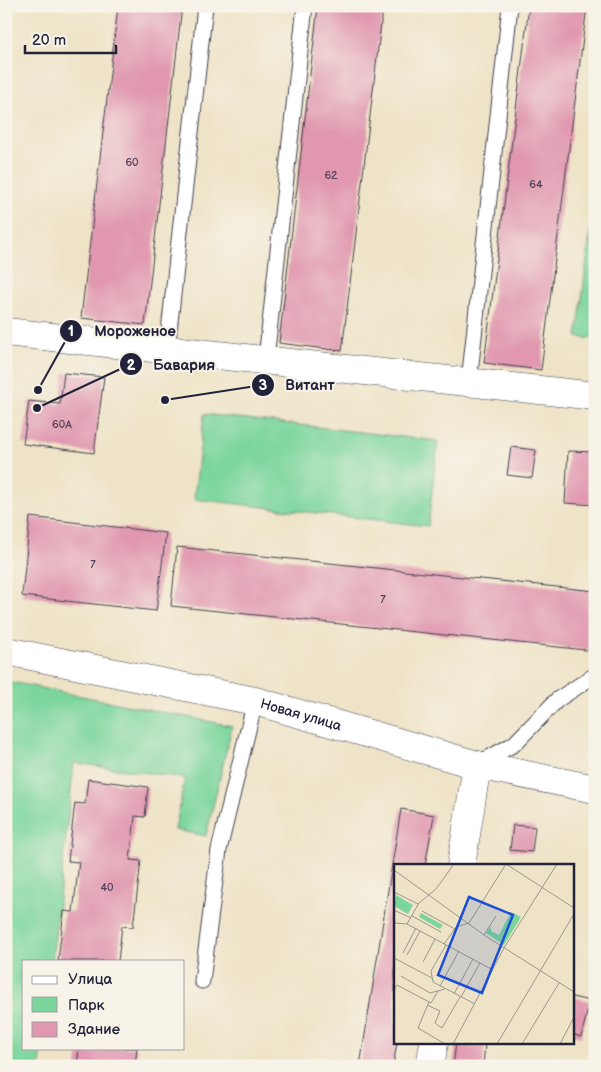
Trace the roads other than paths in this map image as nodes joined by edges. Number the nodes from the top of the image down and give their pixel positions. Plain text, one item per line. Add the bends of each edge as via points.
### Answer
1 (205, 6) edge
2 (305, 6) edge
3 (510, 6) edge
4 (6, 332) edge
5 (168, 349) junction
6 (266, 359) junction
7 (469, 382) junction
8 (595, 396) edge
9 (6, 652) edge
10 (595, 675) edge
11 (255, 701) junction
12 (477, 765) junction
13 (595, 789) edge
14 (461, 864) edge
15 (202, 981) dead end
16 (434, 1044) edge
17 (430, 1066) edge

1 - 5 lane
2 - 6 lane
3 - 7 lane
4 - 5 street
5 - 6 street
6 - 7 street
7 - 8 street
9 - 11 street, Новая улица
10 - 12 lane via 557,700 514,744
11 - 12 street, Новая улица
11 - 15 lane via 219,850
12 - 13 street, Новая улица
12 - 14 street
16 - 17 street

